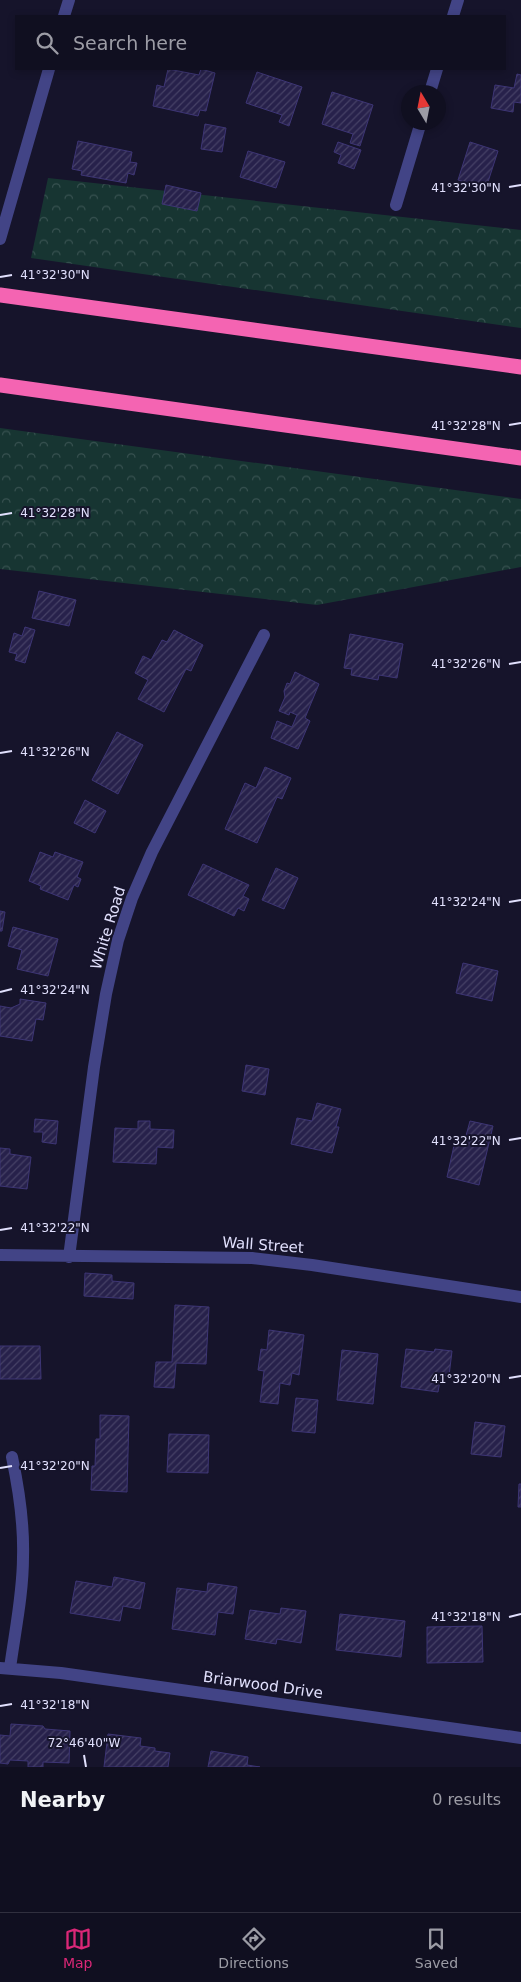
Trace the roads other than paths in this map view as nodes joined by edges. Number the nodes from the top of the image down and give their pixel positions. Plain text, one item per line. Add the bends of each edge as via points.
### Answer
1 (69, 0) edge
2 (458, 0) edge
3 (64, 15) edge
4 (453, 15) edge
5 (49, 70) edge
6 (437, 70) edge
7 (432, 85) edge
8 (419, 130) edge
9 (396, 205) dead end
10 (1, 236) edge
11 (0, 295) edge
12 (521, 367) edge
13 (0, 385) edge
14 (521, 458) edge
15 (264, 635) dead end
16 (0, 1255) edge
17 (69, 1257) junction
18 (521, 1297) edge
19 (12, 1457) dead end
20 (5, 1668) edge
21 (521, 1738) edge

1 - 3 street
2 - 4 street
5 - 10 street
6 - 7 street
8 - 9 street
11 - 12 highway
13 - 14 highway
15 - 17 street, White Road via 152,852 118,940 94,1067
16 - 17 street, Wall Street
17 - 18 street, Wall Street via 252,1258
19 - 20 street via 24,1557
20 - 21 street, Briarwood Drive via 61,1673

